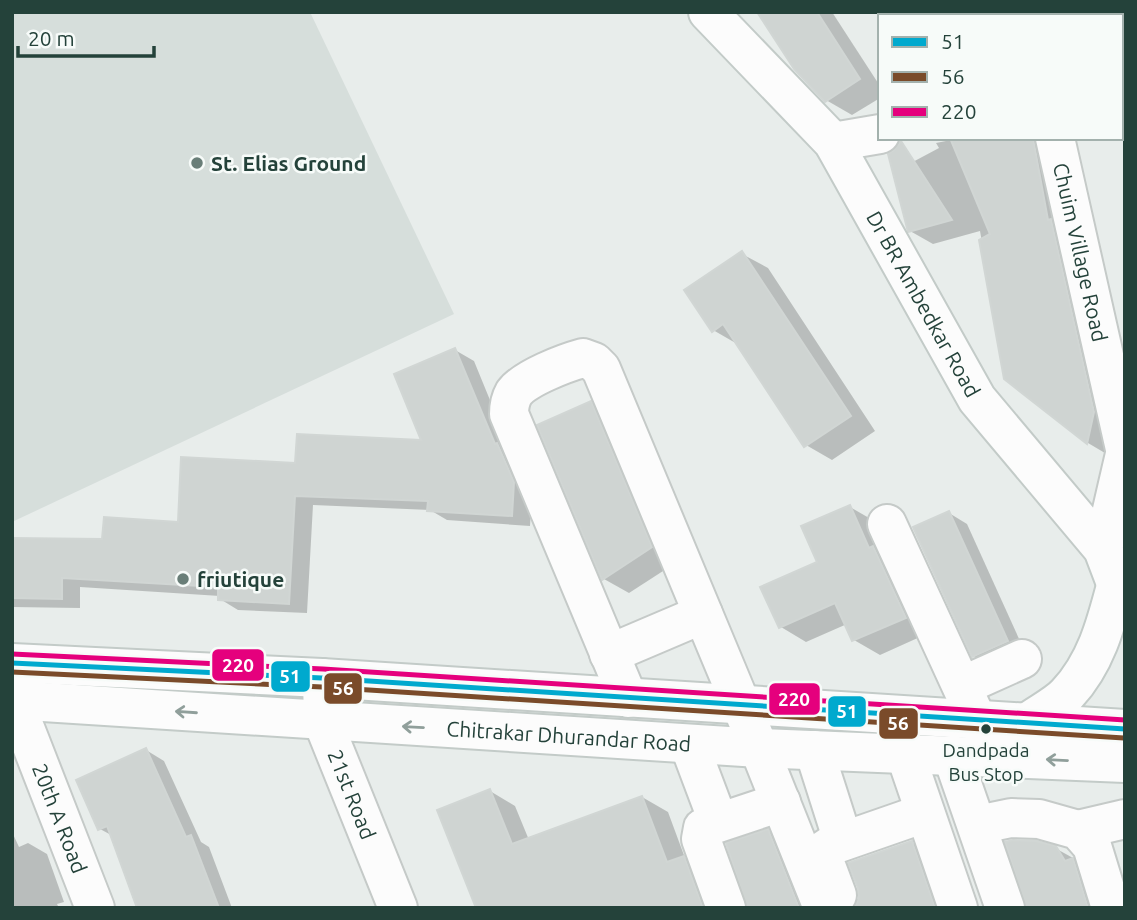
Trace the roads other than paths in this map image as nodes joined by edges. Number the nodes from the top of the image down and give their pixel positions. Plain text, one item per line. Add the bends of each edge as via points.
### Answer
1 (708, 12) edge
2 (878, 134) edge
3 (1055, 140) edge
4 (833, 142) junction
5 (1125, 452) edge
6 (887, 524) dead end
7 (1103, 549) junction
8 (1121, 596) edge
9 (703, 614) junction
10 (609, 653) junction
11 (1022, 659) dead end
12 (12, 663) edge
13 (322, 678) junction
14 (13, 697) edge
15 (628, 698) junction
16 (969, 703) junction
17 (741, 705) junction
18 (323, 722) junction
19 (1028, 722) junction
20 (1125, 729) edge
21 (689, 744) junction
22 (759, 748) junction
23 (814, 750) junction
24 (905, 752) junction
25 (953, 755) junction
26 (1125, 763) edge
27 (781, 802) junction
28 (925, 813) junction
29 (1125, 819) edge
30 (718, 821) junction
31 (977, 825) junction
32 (1078, 830) junction
33 (843, 841) junction
34 (95, 908) edge
35 (398, 908) edge
36 (726, 908) edge
37 (823, 908) edge
38 (842, 908) edge
39 (958, 908) edge
40 (1005, 908) edge
41 (1111, 908) edge

1 - 4 street, Dr BR Ambedkar Road
2 - 4 street
3 - 5 street, Chuim Village Road
4 - 7 street, Dr BR Ambedkar Road via 977,399
5 - 7 street, Chuim Village Road
6 - 16 street
7 - 8 street, Dr BR Ambedkar Road
8 - 19 street via 1101,640 1067,694
9 - 10 street
9 - 10 street via 601,369 583,358 571,362 523,384 509,403 509,414
9 - 17 street
10 - 15 street
11 - 16 street
12 - 13 street
13 - 15 street
13 - 18 street, 21st Road
18 -> 14 street, Chitrakar Dhurandar Road
14 - 34 street, 20th A Road
15 - 17 street
16 - 17 street
16 - 19 street
17 - 22 street
21 -> 18 street, Chitrakar Dhurandar Road
18 - 35 street, 21st Road
19 - 20 street
21 - 22 street, Chitrakar Dhurandar Road
21 - 30 street
22 - 23 street, Chitrakar Dhurandar Road
22 - 27 street
23 - 24 street, Chitrakar Dhurandar Road
23 - 33 street
24 - 25 street, Chitrakar Dhurandar Road
24 - 28 street
26 -> 25 street, Chitrakar Dhurandar Road
25 - 31 street
27 - 30 street
27 - 37 street
28 - 33 street
28 - 39 street
29 - 32 street
30 - 36 street via 701,832
31 - 32 street via 1032,819
31 - 40 street
32 - 41 street via 1096,855
33 - 38 street via 824,850 823,855

